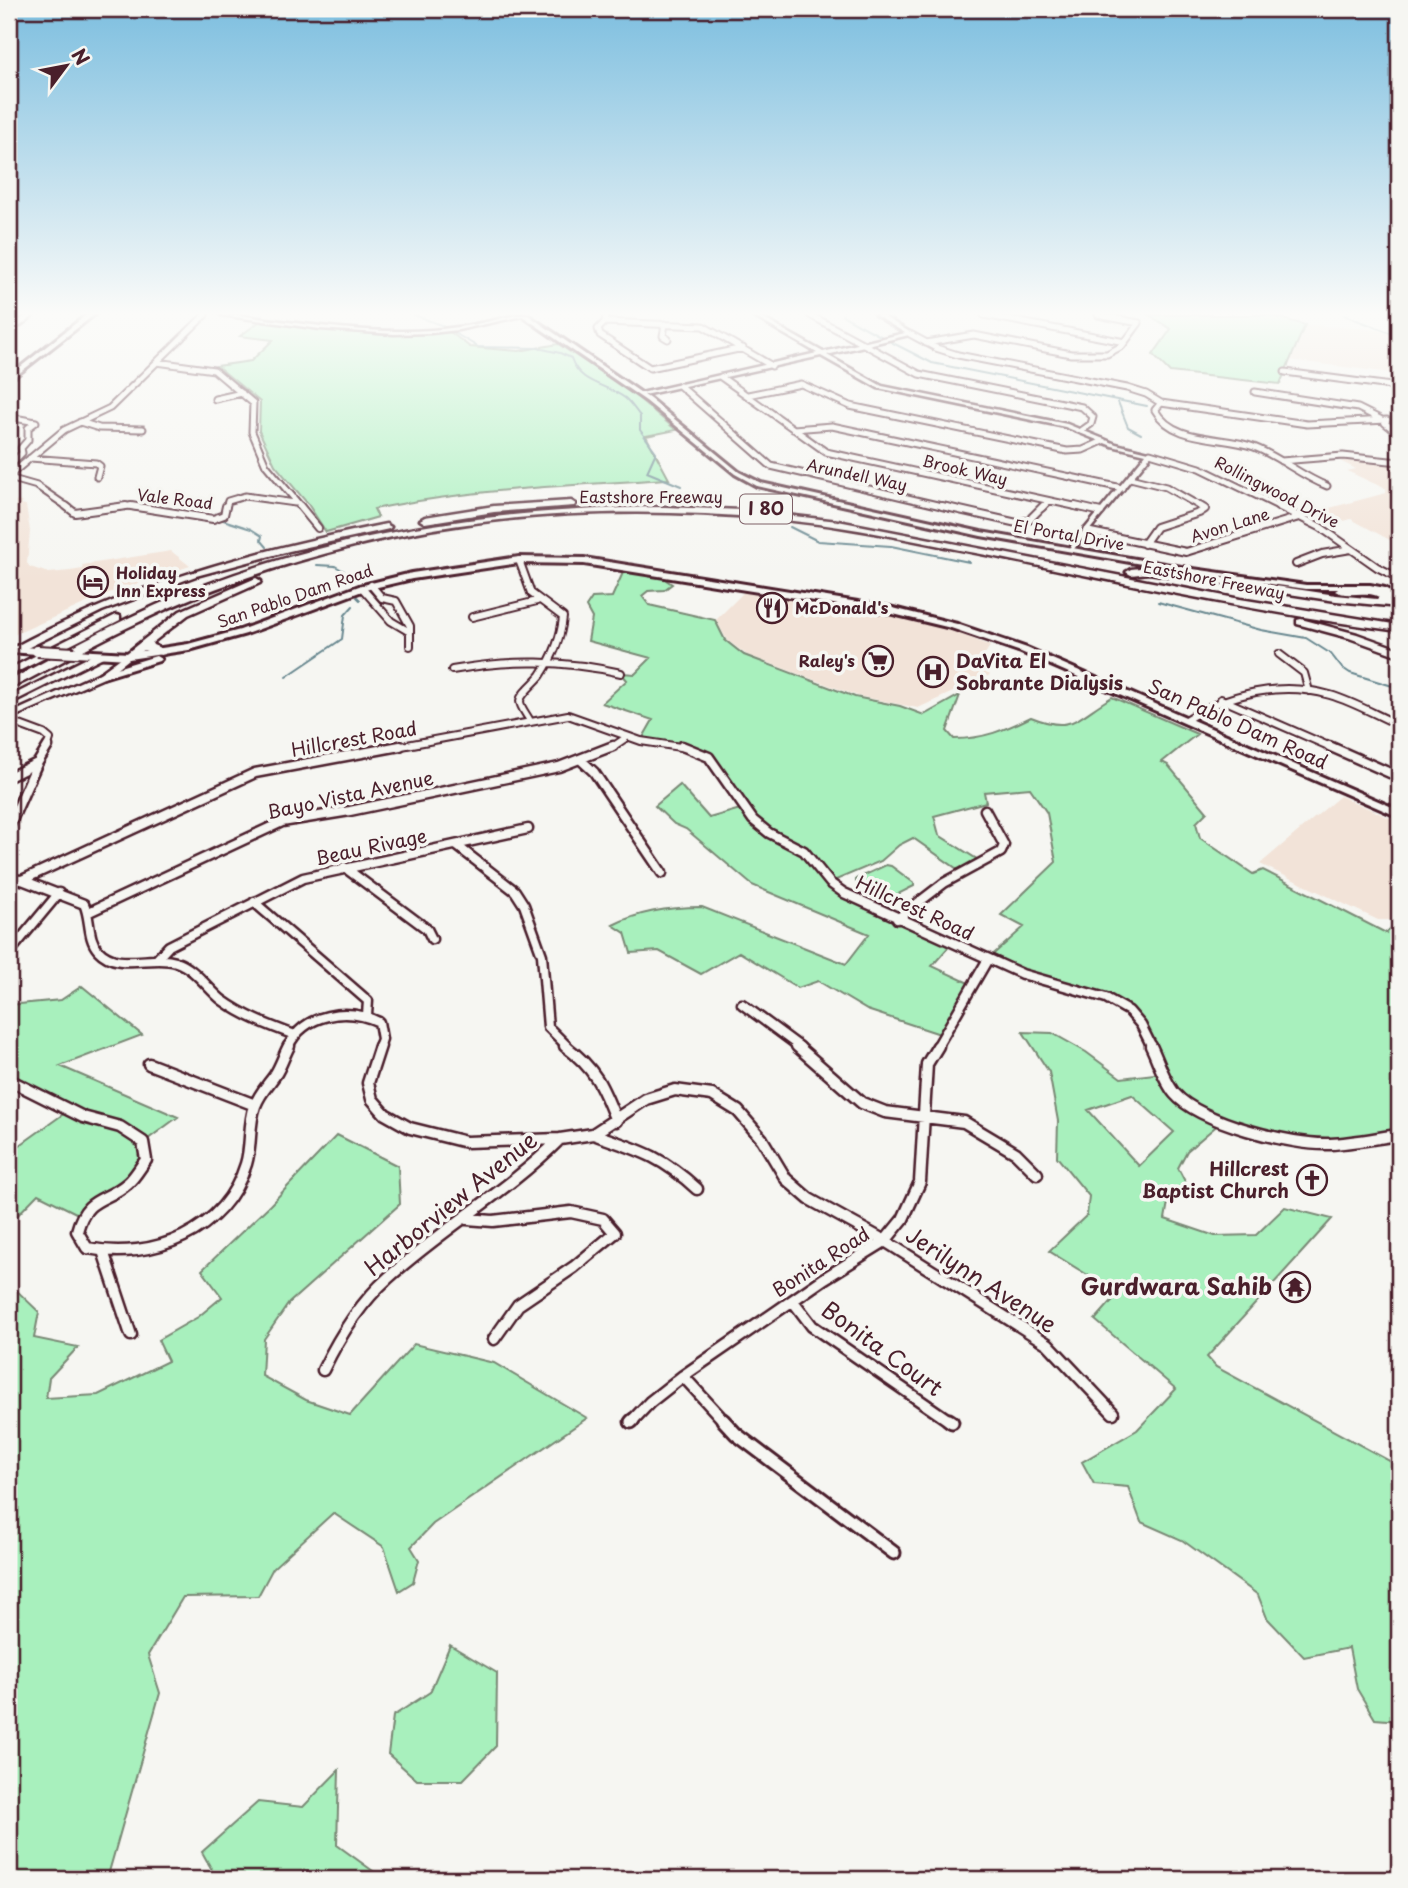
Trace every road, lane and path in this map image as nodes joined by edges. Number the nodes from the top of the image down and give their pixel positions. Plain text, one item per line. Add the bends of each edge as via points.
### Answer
1 (115, 403) edge
2 (253, 403) edge
3 (651, 403) edge
4 (663, 403) edge
5 (699, 403) edge
6 (760, 403) edge
7 (844, 403) edge
8 (955, 403) edge
9 (1063, 403) edge
10 (1161, 403) edge
11 (1169, 403) edge
12 (1326, 403) edge
13 (9, 417) edge
14 (1396, 419) dead end
15 (1382, 421) junction
16 (80, 422) junction
17 (143, 429) dead end
18 (793, 429) junction
19 (1081, 430) junction
20 (1399, 434) edge
21 (1103, 441) junction
22 (1150, 453) junction
23 (30, 458) junction
24 (1281, 461) junction
25 (1399, 462) edge
26 (9, 467) edge
27 (9, 477) edge
28 (97, 477) dead end
29 (1130, 478) junction
30 (1327, 486) dead end
31 (776, 488) junction
32 (1122, 488) junction
33 (1049, 501) junction
34 (295, 503) junction
35 (1101, 512) junction
36 (1300, 517) junction
37 (398, 525) junction
38 (457, 525) junction
39 (318, 528) dead end
40 (1086, 531) junction
41 (1144, 544) junction
42 (1072, 548) junction
43 (1350, 549) junction
44 (519, 559) junction
45 (1296, 564) dead end
46 (1131, 572) junction
47 (1399, 578) edge
48 (1141, 581) junction
49 (366, 587) junction
50 (1325, 588) junction
51 (537, 601) junction
52 (1379, 602) junction
53 (1399, 602) edge
54 (472, 617) dead end
55 (1399, 620) edge
56 (1399, 628) edge
57 (408, 631) junction
58 (147, 641) junction
59 (410, 646) dead end
60 (11, 651) edge
61 (166, 652) junction
62 (1399, 653) edge
63 (99, 654) junction
64 (1279, 654) dead end
65 (129, 656) junction
66 (550, 660) junction
67 (452, 670) dead end
68 (9, 673) edge
69 (621, 673) dead end
70 (103, 675) junction
71 (9, 685) edge
72 (1309, 691) junction
73 (1222, 699) junction
74 (9, 701) edge
75 (9, 719) edge
76 (1186, 720) junction
77 (530, 721) junction
78 (1399, 725) edge
79 (627, 737) junction
80 (581, 760) junction
81 (37, 763) junction
82 (9, 777) edge
83 (1399, 777) edge
84 (21, 807) junction
85 (985, 810) dead end
86 (9, 813) edge
87 (1399, 814) edge
88 (9, 827) edge
89 (528, 829) dead end
90 (456, 845) junction
91 (344, 867) junction
92 (662, 873) dead end
93 (9, 878) edge
94 (22, 880) junction
95 (59, 893) junction
96 (254, 902) junction
97 (89, 912) junction
98 (897, 919) junction
99 (432, 939) dead end
100 (9, 953) edge
101 (157, 959) junction
102 (988, 959) junction
103 (743, 1004) dead end
104 (367, 1014) junction
105 (295, 1035) junction
106 (149, 1064) dead end
107 (9, 1080) edge
108 (255, 1105) junction
109 (924, 1116) junction
110 (616, 1121) junction
111 (593, 1134) junction
112 (1399, 1135) edge
113 (560, 1139) junction
114 (1037, 1174) dead end
115 (697, 1189) dead end
116 (467, 1219) junction
117 (885, 1241) junction
118 (104, 1254) junction
119 (793, 1301) junction
120 (131, 1335) dead end
121 (495, 1339) dead end
122 (323, 1370) dead end
123 (683, 1376) junction
124 (1113, 1413) dead end
125 (631, 1422) dead end
126 (952, 1422) dead end
127 (894, 1553) dead end

1 - 16 street
2 - 34 street via 252,432 266,465
3 - 31 main road, El Portal Drive via 744,478
4 - 31 main road, El Portal Drive via 740,470
5 - 33 street, Arundell Way via 771,466 788,472 1017,523 1029,520
6 - 18 street, Brook Way
7 - 21 street via 1067,451
8 - 19 street, Rollingwood Drive
9 - 19 street via 1082,407 1093,417
10 - 24 street via 1156,415 1173,428 1243,443
11 - 15 street via 1307,424
12 - 15 street via 1357,408
13 - 26 street via 36,422 28,428 22,453
14 - 15 street
15 - 20 street
16 - 17 street via 99,428
16 - 23 street
18 - 32 street via 832,426
18 - 33 street, Brook Way via 826,452
19 - 21 street, Rollingwood Drive
21 - 22 street, Rollingwood Drive
22 - 29 street
22 - 36 street, Rollingwood Drive via 1200,468
23 - 27 street
23 - 28 street via 96,463 100,466
24 - 25 street via 1343,456
24 - 30 street
27 - 34 street, Vale Road via 30,480 75,513 129,506 213,519 224,516 228,501 236,496
29 - 32 street
29 - 41 street via 1166,487 1205,509 1156,527
31 - 42 main road, El Portal Drive via 968,531
32 - 35 street
33 - 35 street, Brook Way
34 - 39 street
35 - 40 street
36 - 41 street, Avon Lane via 1195,552
36 - 43 street, Rollingwood Drive
37 - 46 highway, Eastshore Freeway / I 80 via 549,504 709,504 898,526
37 - 60 highway via 302,543 189,574
37 - 68 highway, Eastshore Freeway / I 80 via 277,556 199,582
38 - 48 highway, Eastshore Freeway / I 80 via 603,511 748,514 867,529
38 - 58 highway via 252,582 184,613
38 - 71 highway, Eastshore Freeway / I 80 via 332,549 209,588 129,622
40 - 41 street, Avon Lane
40 - 42 street
42 - 50 main road, El Portal Drive via 1193,571
43 - 45 street
43 - 47 street, Rollingwood Drive
44 - 49 main road, San Pablo Dam Road
44 - 51 street via 528,590
44 - 76 main road, San Pablo Dam Road via 637,566 914,609 974,626
46 - 52 highway via 1149,570
46 - 55 highway, Eastshore Freeway / I 80
48 - 56 highway, Eastshore Freeway / I 80
48 - 62 highway via 1331,629
49 - 57 street via 391,621
49 - 57 street via 396,601 408,621
49 - 61 main road, San Pablo Dam Road via 243,632
50 - 52 highway via 1376,591 1386,597
50 - 53 main road, El Portal Drive via 1370,587
51 - 54 street
51 - 66 street via 563,617
52 - 53 highway
57 - 59 street
58 - 61 highway via 148,647
58 - 65 highway
60 - 63 main road, San Pablo Dam Road, bridge
61 - 65 main road, San Pablo Dam Road
61 - 70 main road
63 - 65 main road, San Pablo Dam Road
63 - 74 highway
64 - 72 street via 1304,671
65 - 70 street
66 - 67 street via 521,658
66 - 69 street
66 - 77 street via 534,687 521,697
70 - 75 street
72 - 73 street via 1254,692
72 - 78 street
73 - 76 street
73 - 83 street
75 - 81 street via 50,740
76 - 87 main road, San Pablo Dam Road
77 - 79 street, Hillcrest Road via 568,715
77 - 94 street, Hillcrest Road via 255,774
79 - 80 street, Bayo Vista Avenue
79 - 98 street, Hillcrest Road via 682,746 709,757 760,828 804,851 844,893
80 - 92 street via 594,772
80 - 97 street, Bayo Vista Avenue via 282,822
81 - 82 street
81 - 84 street
84 - 86 street
84 - 88 street
85 - 98 street via 1004,845 1001,852 944,883
89 - 90 street, Beau Rivage
90 - 91 street, Beau Rivage
90 - 110 street via 509,885 524,905 541,955 548,1027 600,1080
91 - 96 street, Beau Rivage via 303,878
91 - 99 street via 427,929
93 - 94 street
94 - 95 street
95 - 97 street via 84,904
95 - 100 street
96 - 101 street, Beau Rivage via 169,946
96 - 104 street via 347,980 368,1001
97 - 101 street via 99,951 116,959
98 - 102 street, Hillcrest Road
101 - 105 street via 181,964 242,1013
102 - 109 street, Bonita Road via 927,1064
102 - 112 street, Hillcrest Road via 1022,975 1106,998 1129,1011 1142,1025 1174,1093 1197,1112 1304,1143
103 - 109 street via 811,1055 862,1103 885,1112
104 - 105 street via 334,1015
104 - 113 street via 379,1022 382,1039 368,1083 372,1099 385,1114 410,1128 466,1142
105 - 108 street
106 - 108 street
107 - 118 street via 83,1117 120,1127 143,1142 146,1160 128,1183 99,1196 80,1214 76,1231 87,1248
108 - 118 street via 246,1164 233,1192 211,1215 163,1247 135,1254
109 - 114 street via 964,1122 1016,1153
109 - 117 street, Bonita Road via 920,1182 903,1219
110 - 111 street, Jerilynn Avenue
110 - 117 street, Jerilynn Avenue via 646,1099 675,1090 712,1095 738,1111 786,1179 809,1199
111 - 113 street
111 - 115 street via 655,1156
113 - 116 street, Harborview Avenue
116 - 121 street via 492,1221 570,1212 603,1219 615,1233 519,1305
116 - 122 street, Harborview Avenue via 387,1279 366,1301 336,1342
117 - 119 street, Bonita Road
117 - 124 street, Jerilynn Avenue via 1048,1344
118 - 120 street
119 - 123 street, Bonita Road
119 - 126 street, Bonita Court via 812,1326
123 - 125 street, Bonita Road
123 - 127 street via 736,1434

